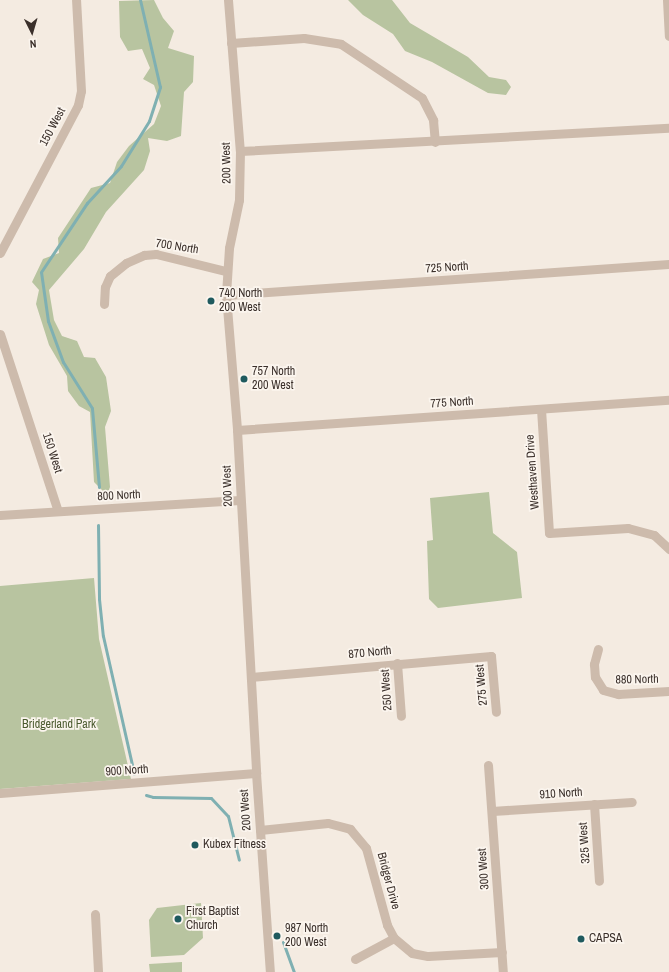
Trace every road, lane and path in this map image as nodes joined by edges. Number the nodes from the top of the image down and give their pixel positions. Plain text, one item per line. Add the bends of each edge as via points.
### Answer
1 (76, 0) edge
2 (228, 0) edge
3 (667, 0) edge
4 (669, 36) edge
5 (231, 43) junction
6 (669, 128) edge
7 (436, 142) junction
8 (240, 151) junction
9 (0, 253) edge
10 (669, 264) edge
11 (226, 270) junction
12 (226, 295) junction
13 (104, 304) dead end
14 (0, 334) edge
15 (669, 400) edge
16 (541, 409) junction
17 (237, 430) junction
18 (240, 500) junction
19 (58, 511) junction
20 (0, 515) edge
21 (669, 549) edge
22 (598, 649) dead end
23 (491, 656) joint
24 (397, 663) junction
25 (251, 677) junction
26 (669, 691) edge
27 (496, 712) dead end
28 (401, 716) dead end
29 (488, 765) dead end
30 (256, 773) junction
31 (0, 793) edge
32 (632, 802) dead end
33 (594, 804) junction
34 (492, 811) junction
35 (260, 830) junction
36 (599, 881) dead end
37 (95, 914) dead end
38 (394, 938) junction
39 (502, 952) junction
40 (355, 960) dead end
41 (98, 972) edge
42 (270, 972) edge
43 (503, 972) edge

1 - 9 street, 150 West via 81,92 78,105
2 - 5 street, 200 West
3 - 4 street
5 - 7 street via 304,38 340,44 422,98 433,120
5 - 8 street, 200 West
6 - 7 street
7 - 8 street
8 - 11 street, 200 West via 239,200
10 - 12 street, 725 North
11 - 12 street, 200 West
11 - 13 street, 700 North via 156,254 144,256 126,263 110,276
12 - 17 street, 200 West
14 - 19 street, 150 West
15 - 16 street, 775 North
16 - 17 street, 775 North
16 - 21 street, Westhaven Drive via 549,532 628,528 654,535
17 - 18 street, 200 West
18 - 19 street, 800 North
18 - 25 street, 200 West
19 - 20 street, 800 North
22 - 26 street, 880 North via 594,664 595,678 603,690 618,694
23 - 24 street, 870 North
23 - 27 street, 275 West
24 - 25 street, 870 North
24 - 28 street, 250 West
25 - 30 street, 200 West
29 - 34 street, 300 West
30 - 31 street, 900 North
30 - 35 street, 200 West
32 - 33 street, 910 North
33 - 34 street, 910 North
33 - 36 street, 325 West
34 - 39 street, 300 West
35 - 38 street, Bridger Drive via 328,823 350,829 366,848 387,925
35 - 42 street, 200 West
37 - 41 street
38 - 39 street, Bridger Drive via 412,953 428,956
38 - 40 street
39 - 43 street, 300 West

